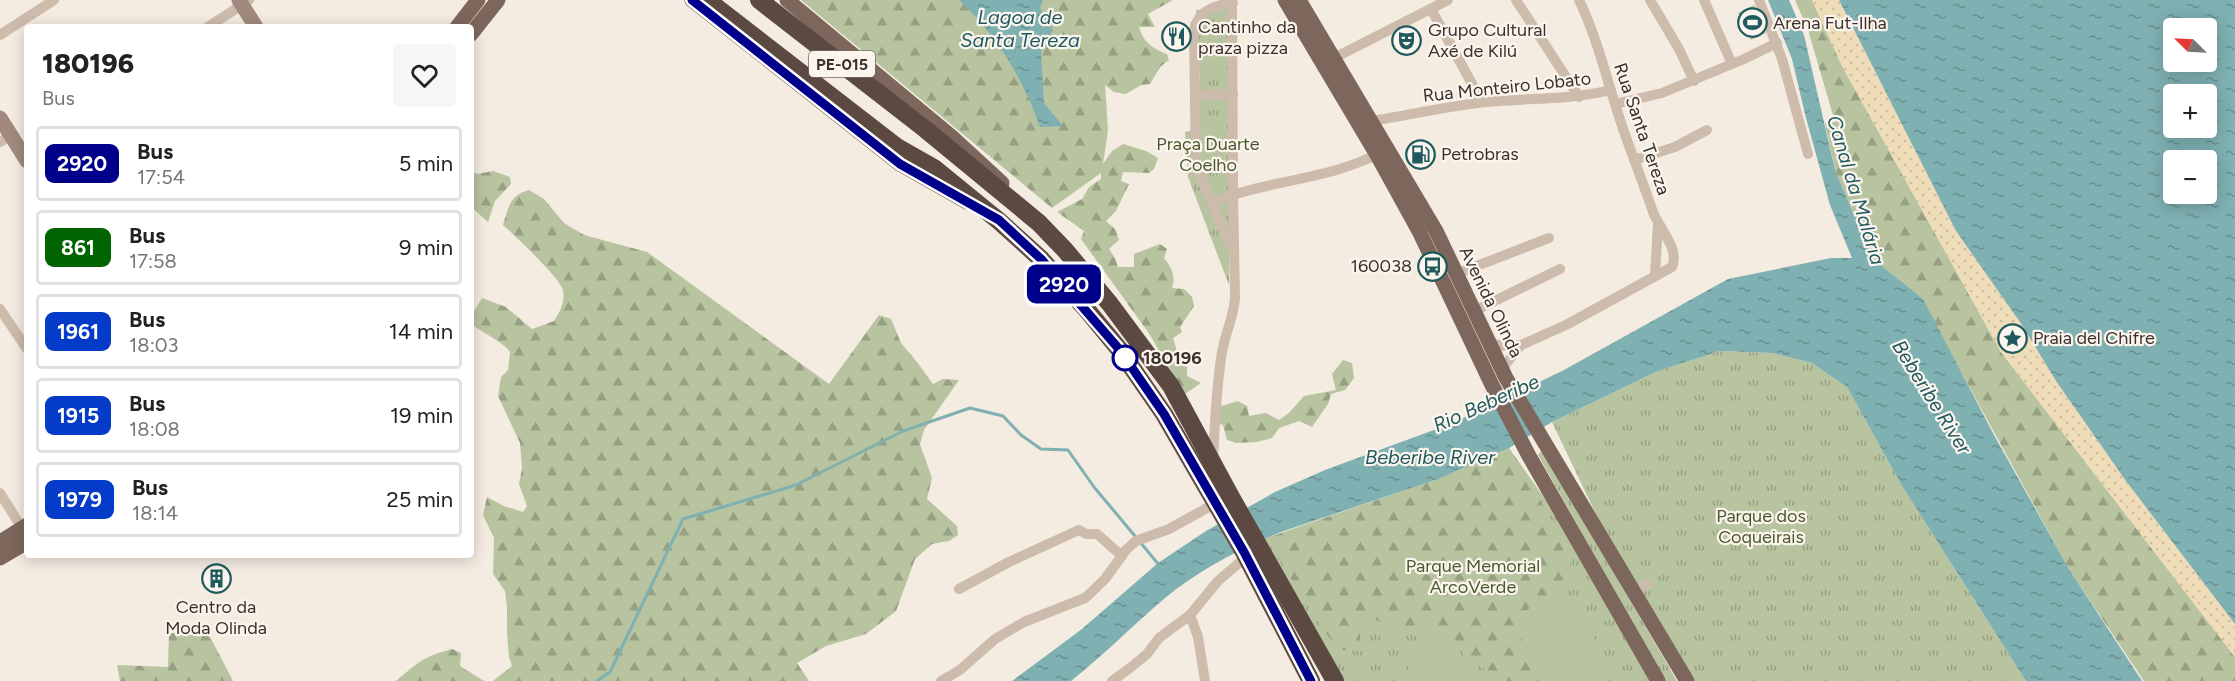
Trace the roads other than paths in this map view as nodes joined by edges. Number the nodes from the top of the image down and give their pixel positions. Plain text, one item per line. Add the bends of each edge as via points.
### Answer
1 (54, 0) edge
2 (478, 0) edge
3 (498, 0) edge
4 (692, 0) edge
5 (707, 0) edge
6 (759, 0) edge
7 (787, 0) edge
8 (1285, 0) edge
9 (1299, 0) edge
10 (1448, 0) edge
11 (1516, 0) edge
12 (1579, 0) edge
13 (1650, 0) edge
14 (1704, 0) edge
15 (1759, 0) edge
16 (1232, 1) edge
17 (243, 2) edge
18 (1431, 9) junction
19 (212, 24) edge
20 (254, 24) edge
21 (459, 24) edge
22 (474, 30) edge
23 (0, 35) edge
24 (1777, 43) junction
25 (1334, 58) junction
26 (1732, 64) junction
27 (1694, 81) junction
28 (1611, 90) junction
29 (1233, 94) junction
30 (1196, 95) junction
31 (1579, 97) junction
32 (1482, 102) junction
33 (1615, 104) junction
34 (0, 118) edge
35 (1372, 122) junction
36 (1707, 130) dead end
37 (5, 139) edge
38 (1383, 152) junction
39 (24, 153) edge
40 (1808, 154) dead end
41 (1634, 160) junction
42 (1233, 194) junction
43 (1212, 203) junction
44 (999, 220) junction
45 (1039, 223) junction
46 (1658, 224) junction
47 (1549, 238) dead end
48 (1234, 255) junction
49 (1560, 269) dead end
50 (1456, 273) junction
51 (1655, 275) junction
52 (0, 309) edge
53 (1474, 311) junction
54 (1489, 343) junction
55 (24, 345) edge
56 (1521, 345) junction
57 (1504, 373) junction
58 (1213, 462) junction
59 (0, 493) edge
60 (1221, 502) junction
61 (24, 530) edge
62 (24, 534) edge
63 (24, 535) edge
64 (0, 542) edge
65 (1249, 551) junction
66 (1122, 556) junction
67 (0, 558) edge
68 (1647, 584) dead end
69 (959, 589) dead end
70 (1634, 592) junction
71 (1190, 615) junction
72 (941, 681) edge
73 (1112, 681) edge
74 (1205, 681) edge
75 (1311, 681) edge
76 (1335, 681) edge
77 (1658, 681) edge
78 (1687, 681) edge

1 - 23 street
2 - 21 main road
3 - 22 main road
4 - 44 main road via 900,164
5 - 44 highway, PE-015 via 897,147 934,168
6 - 45 highway, PE-015
7 - 45 main road via 976,159
8 - 38 main road, Avenida Olinda
9 - 25 main road, Avenida Olinda
10 - 18 street
11 - 31 street
12 - 28 street, Rua Santa Tereza
13 - 27 street
14 - 26 street
15 - 24 street
16 - 29 street
16 - 30 street via 1216,5 1196,21
17 - 19 street
17 - 20 street
18 - 25 street
18 - 32 street
24 - 26 street
24 - 40 street
25 - 35 main road, Avenida Olinda
26 - 27 street
27 - 33 street
28 - 31 street, Rua Monteiro Lobato
28 - 33 street, Rua Santa Tereza
29 - 30 street
29 - 42 street
30 - 43 street via 1196,167
31 - 32 street, Rua Monteiro Lobato
32 - 35 street, Rua Monteiro Lobato
33 - 41 street, Rua Santa Tereza
34 - 37 street
35 - 38 main road, Avenida Olinda
36 - 41 street via 1675,147
37 - 39 street
38 - 42 street via 1330,172
38 - 50 main road, Avenida Olinda via 1436,231
38 - 77 main road, Avenida Olinda via 1492,385
41 - 46 street, Rua Santa Tereza
42 - 43 street
42 - 48 street
43 - 48 street
44 - 60 highway, PE-015 via 1041,259 1119,349
45 - 58 highway, PE-015 via 1065,250 1172,386
46 - 51 street
46 - 51 street, Rua Santa Tereza via 1675,259 1672,267
47 - 50 street
48 - 58 street via 1235,304 1218,376
49 - 53 street
50 - 53 main road, Avenida Olinda
51 - 56 street via 1566,325
52 - 55 street
53 - 54 main road, Avenida Olinda
54 - 56 street
54 - 57 main road, Avenida Olinda
56 - 57 street
57 - 70 main road, Avenida Olinda
58 - 60 highway, PE-015
59 - 61 street
60 - 65 highway, PE-015
60 - 66 street via 1140,539
62 - 64 main road
63 - 67 main road
65 - 71 street via 1218,580
65 - 75 highway, PE-015
65 - 76 highway, PE-015
66 - 69 street via 1097,534 1079,530
66 - 72 street via 1085,598 1024,622
68 - 70 street
70 - 78 main road, Avenida Olinda
71 - 73 street
71 - 74 street

